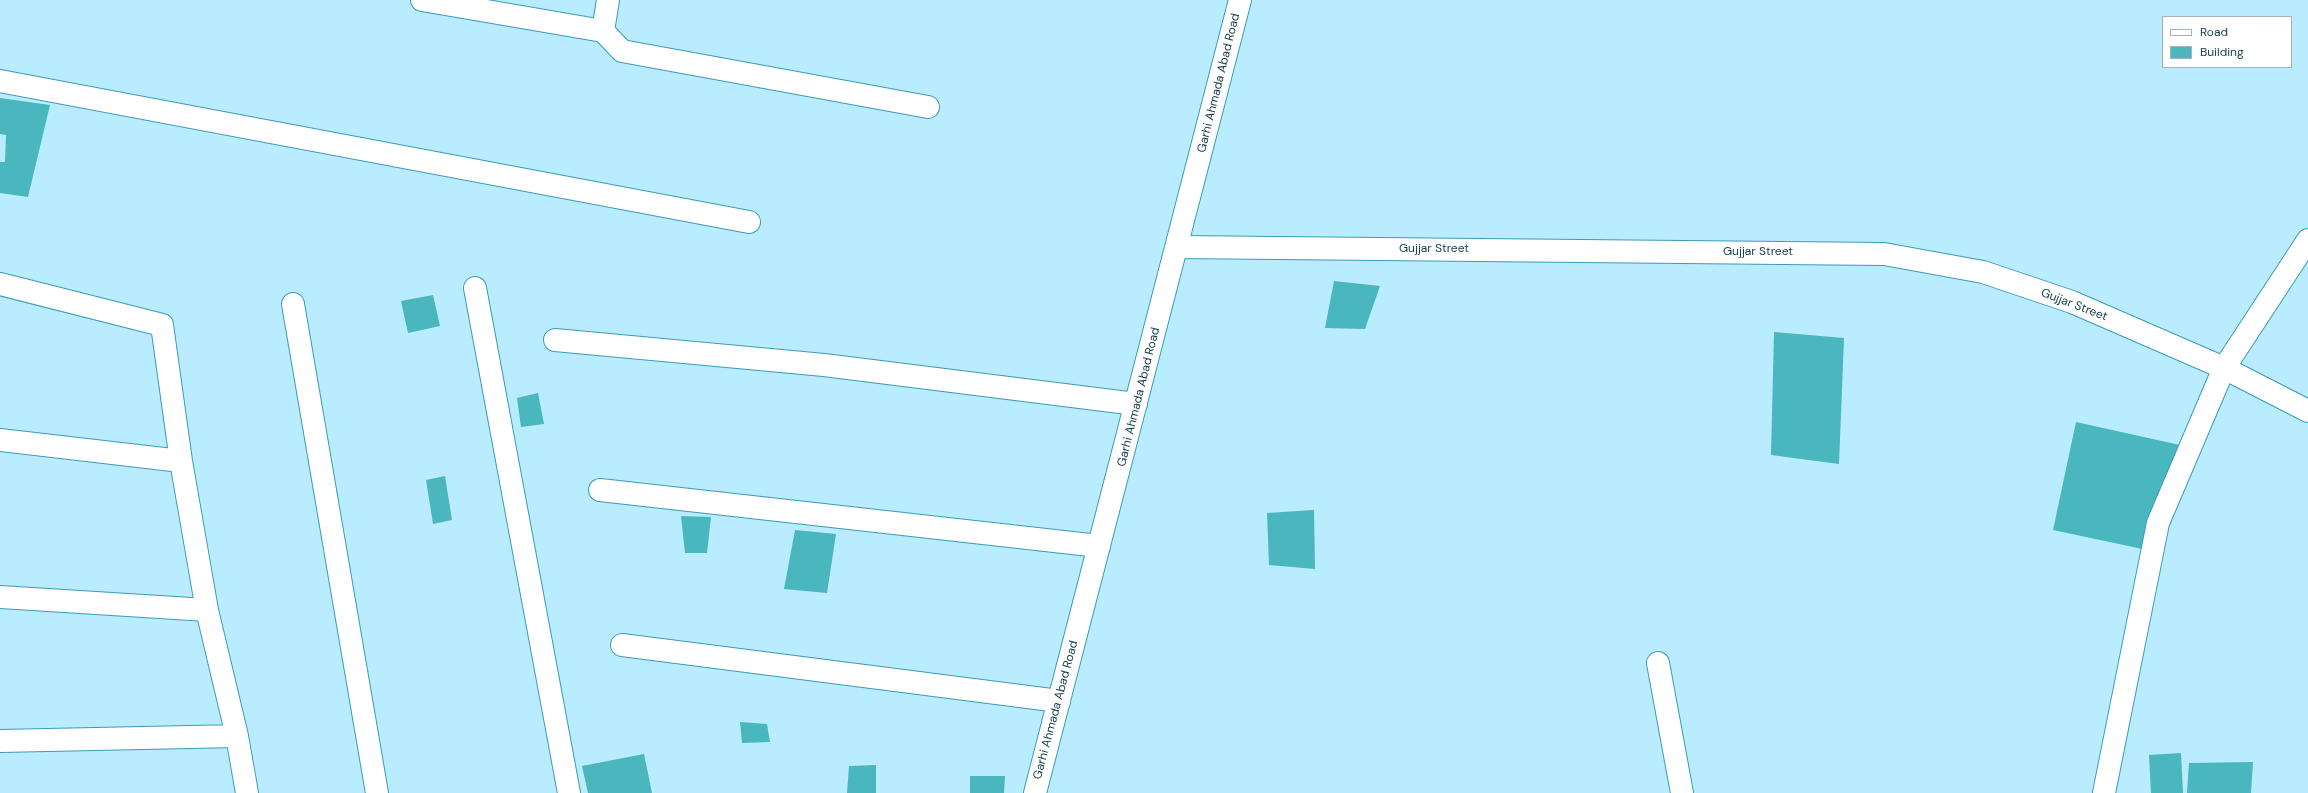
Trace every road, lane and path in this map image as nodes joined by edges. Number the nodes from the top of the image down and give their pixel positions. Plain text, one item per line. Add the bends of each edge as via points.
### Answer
1 (422, 0) edge
2 (608, 0) edge
3 (1240, 0) edge
4 (603, 31) junction
5 (0, 81) edge
6 (928, 107) dead end
7 (749, 222) dead end
8 (2308, 240) edge
9 (1177, 247) junction
10 (0, 284) edge
11 (475, 288) dead end
12 (293, 304) dead end
13 (555, 340) dead end
14 (2224, 368) junction
15 (1136, 404) junction
16 (2308, 411) edge
17 (0, 440) edge
18 (181, 461) junction
19 (600, 490) dead end
20 (1099, 546) junction
21 (0, 598) edge
22 (207, 610) junction
23 (622, 645) dead end
24 (1658, 664) dead end
25 (1059, 701) junction
26 (237, 736) junction
27 (0, 741) edge
28 (247, 793) edge
29 (377, 793) edge
30 (569, 793) edge
31 (1034, 793) edge
32 (1682, 793) edge
33 (2104, 793) edge

1 - 4 street
2 - 4 street
3 - 9 street, Garhi Ahmada Abad Road
4 - 6 street via 622,51
5 - 7 street
8 - 14 street
9 - 14 street, Gujjar Street via 1884,254 1983,272 2072,302
9 - 15 street, Garhi Ahmada Abad Road
10 - 18 street via 162,325
11 - 30 street
12 - 29 street
13 - 15 street via 824,365
14 - 16 street, Gujjar Street
14 - 33 street via 2158,523
15 - 20 street, Garhi Ahmada Abad Road
17 - 18 street
18 - 22 street
19 - 20 street
20 - 25 street, Garhi Ahmada Abad Road
21 - 22 street
22 - 26 street
23 - 25 street
24 - 32 street
25 - 31 street, Garhi Ahmada Abad Road
26 - 27 street
26 - 28 street

